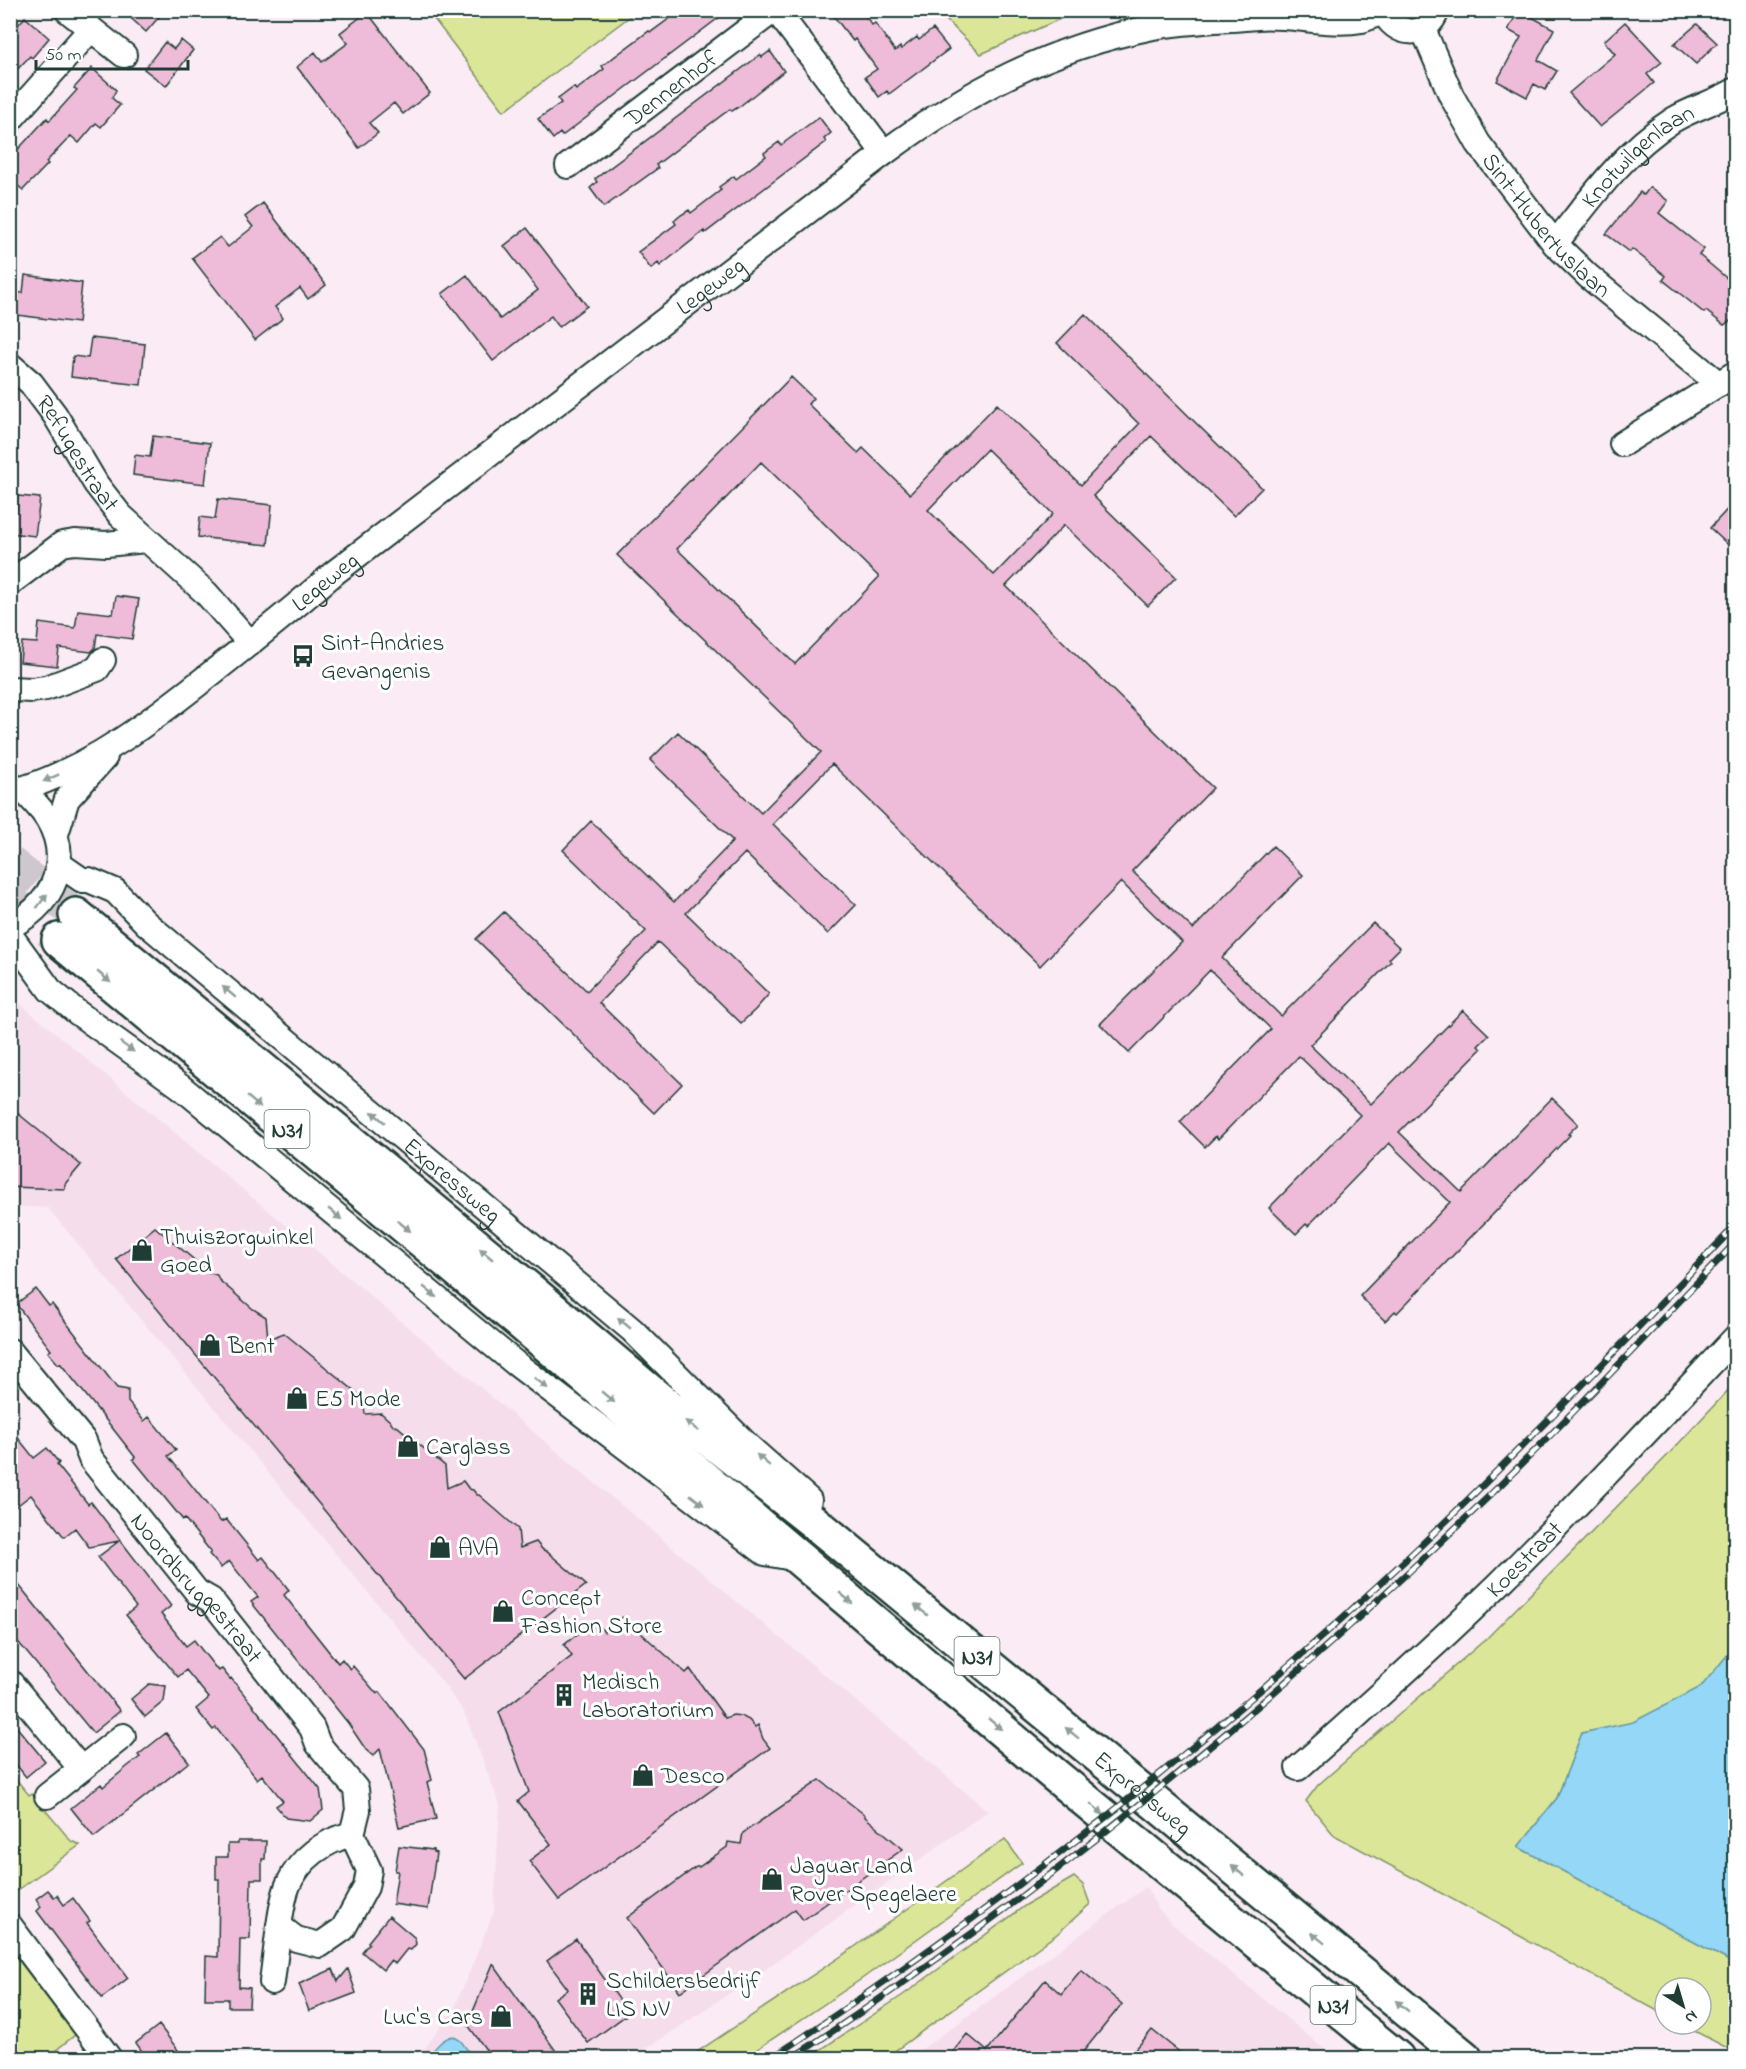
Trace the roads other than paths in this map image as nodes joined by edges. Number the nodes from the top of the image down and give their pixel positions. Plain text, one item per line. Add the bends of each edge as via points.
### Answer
1 (67, 10) edge
2 (775, 10) edge
3 (1383, 11) edge
4 (1430, 20) edge
5 (91, 29) junction
6 (124, 55) dead end
7 (1736, 90) edge
8 (10, 120) edge
9 (884, 153) junction
10 (568, 166) dead end
11 (1555, 244) junction
12 (10, 365) edge
13 (1727, 379) edge
14 (1623, 444) dead end
15 (146, 540) junction
16 (10, 583) edge
17 (250, 643) junction
18 (103, 660) dead end
19 (10, 689) edge
20 (117, 744) junction
21 (16, 787) edge
22 (56, 834) junction
23 (59, 864) junction
24 (10, 926) edge
25 (10, 935) edge
26 (1736, 1337) edge
27 (10, 1351) edge
28 (820, 1527) junction
29 (802, 1560) junction
30 (10, 1682) edge
31 (123, 1736) dead end
32 (1298, 1768) dead end
33 (81, 1769) junction
34 (47, 1796) dead end
35 (352, 1834) junction
36 (10, 1926) edge
37 (279, 1926) junction
38 (272, 1982) dead end
39 (1456, 2051) edge
40 (110, 2058) edge
41 (1397, 2058) edge
42 (1486, 2058) edge

1 - 5 street
2 - 9 street, Dennenhof
2 - 10 street, Dennenhof
3 - 4 street via 1389,23 1406,31
3 - 9 street, Legeweg via 1362,20 1264,17 1155,27 1102,39 1005,76
4 - 11 street, Sint-Hubertuslaan via 1451,95 1478,143
5 - 6 street
5 - 8 street
7 - 11 street, Knotwilgenlaan via 1676,118 1645,140 1608,176
9 - 17 street, Legeweg via 334,573
11 - 13 street, Sint-Hubertuslaan via 1594,282
12 - 15 street, Refugestraat via 31,383 96,484
13 - 14 street
15 - 16 street, Refugestraat via 63,544
15 - 17 street, Refugestraat via 206,592
17 - 20 street, Legeweg
18 - 19 street via 97,669 46,688
20 -> 21 street, Legeweg via 49,780
20 - 22 street, Legeweg via 67,799
21 - 22 street via 48,816
22 - 23 street
24 -> 23 street via 25,920 43,903
28 -> 23 street, Expressweg / N31 via 808,1498 748,1446 632,1330 146,923 115,891 82,880
25 -> 29 street, Expressweg / N31 via 50,990 181,1087 515,1363 765,1553
26 - 32 street, Koestraat via 1498,1584
27 - 35 street, Noordbruggestraat via 84,1441 91,1459 197,1592 211,1600 356,1789 358,1810
28 -> 29 highway, Expressweg / N31 via 673,1411 531,1291 67,927 524,1326
39 -> 28 highway, Expressweg / N31
29 -> 41 highway, Expressweg / N31
30 - 33 street
31 - 33 street
33 - 34 street
35 - 37 street via 307,1856 288,1885
35 - 37 street via 369,1869 366,1887 343,1929 320,1945 296,1939
36 - 40 street
37 - 38 street
39 - 42 highway, Expressweg

